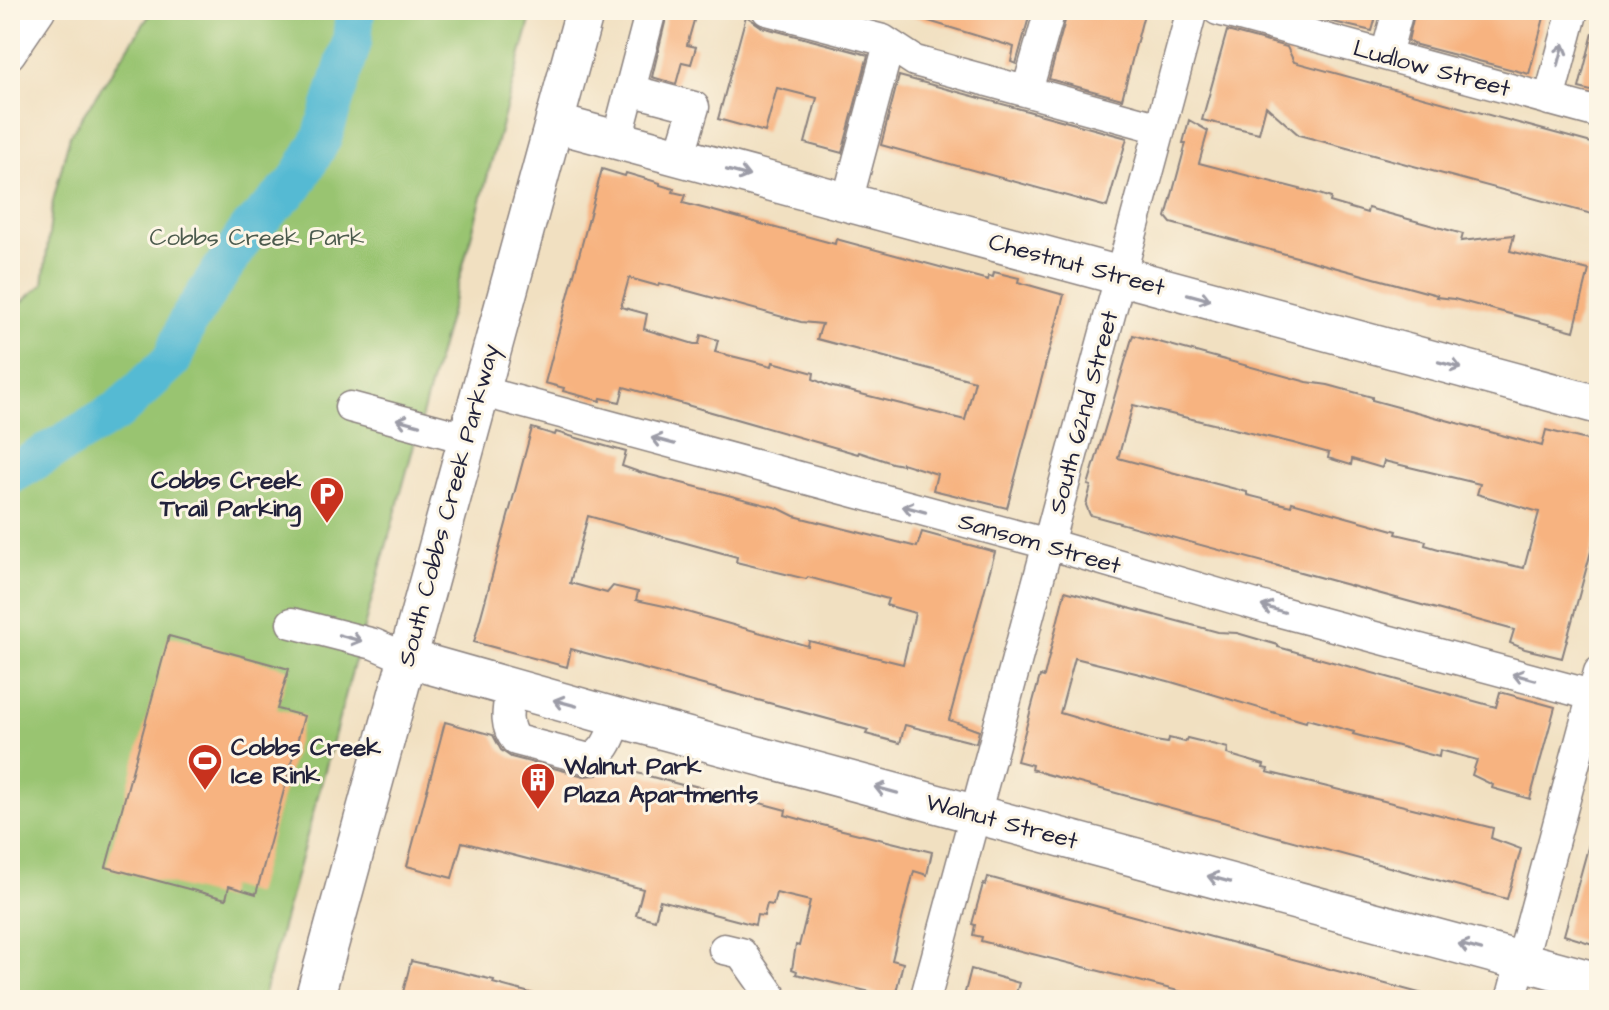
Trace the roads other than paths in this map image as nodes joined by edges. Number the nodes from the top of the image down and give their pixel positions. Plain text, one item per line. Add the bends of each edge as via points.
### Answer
1 (40, 10) edge
2 (585, 10) edge
3 (651, 10) edge
4 (767, 10) edge
5 (1050, 10) edge
6 (1192, 10) edge
7 (1218, 10) edge
8 (1398, 10) edge
9 (1573, 10) edge
10 (889, 44) junction
11 (10, 54) edge
12 (1386, 55) junction
13 (630, 90) junction
14 (1027, 91) junction
15 (1549, 100) junction
16 (1599, 113) edge
17 (554, 123) junction
18 (1160, 128) junction
19 (617, 140) junction
20 (679, 157) junction
21 (847, 202) junction
22 (1120, 276) junction
23 (480, 391) junction
24 (1599, 405) edge
25 (350, 407) dead end
26 (466, 438) junction
27 (1048, 544) junction
28 (292, 623) dead end
29 (406, 658) junction
30 (1597, 688) edge
31 (975, 814) junction
32 (724, 949) dead end
33 (1521, 961) junction
34 (1599, 982) edge
35 (314, 1000) edge
36 (774, 1000) edge
37 (925, 1000) edge
38 (1511, 1000) edge

1 - 11 street
2 - 17 main road, South Cobbs Creek Parkway
3 - 13 street
4 - 10 street
5 - 14 street
6 - 18 street, South 62nd Street
7 - 12 street, Ludlow Street
8 - 12 street
15 -> 9 street
10 - 14 street via 915,61
10 - 21 street
12 - 15 street, Ludlow Street
13 - 19 street
13 - 20 street via 694,107
14 - 18 street
15 - 16 street, Ludlow Street
17 - 19 main road, Chestnut Street
17 - 23 main road, South Cobbs Creek Parkway
18 - 22 street, South 62nd Street
19 - 20 main road, Chestnut Street
20 -> 21 main road, Chestnut Street
21 - 22 main road, Chestnut Street
22 -> 24 main road, Chestnut Street
22 - 27 street, South 62nd Street
23 - 26 main road, South Cobbs Creek Parkway
27 -> 23 street, Sansom Street
26 -> 25 street
26 - 29 main road, South Cobbs Creek Parkway
30 -> 27 street, Sansom Street via 1270,609
27 - 31 street, South 62nd Street
28 -> 29 street
31 -> 29 main road, Walnut Street
29 - 35 main road, South Cobbs Creek Parkway
30 - 33 street
33 -> 31 main road, Walnut Street
31 - 37 street, South 62nd Street
32 - 36 street via 741,953
33 - 34 main road, Walnut Street
33 - 38 street

